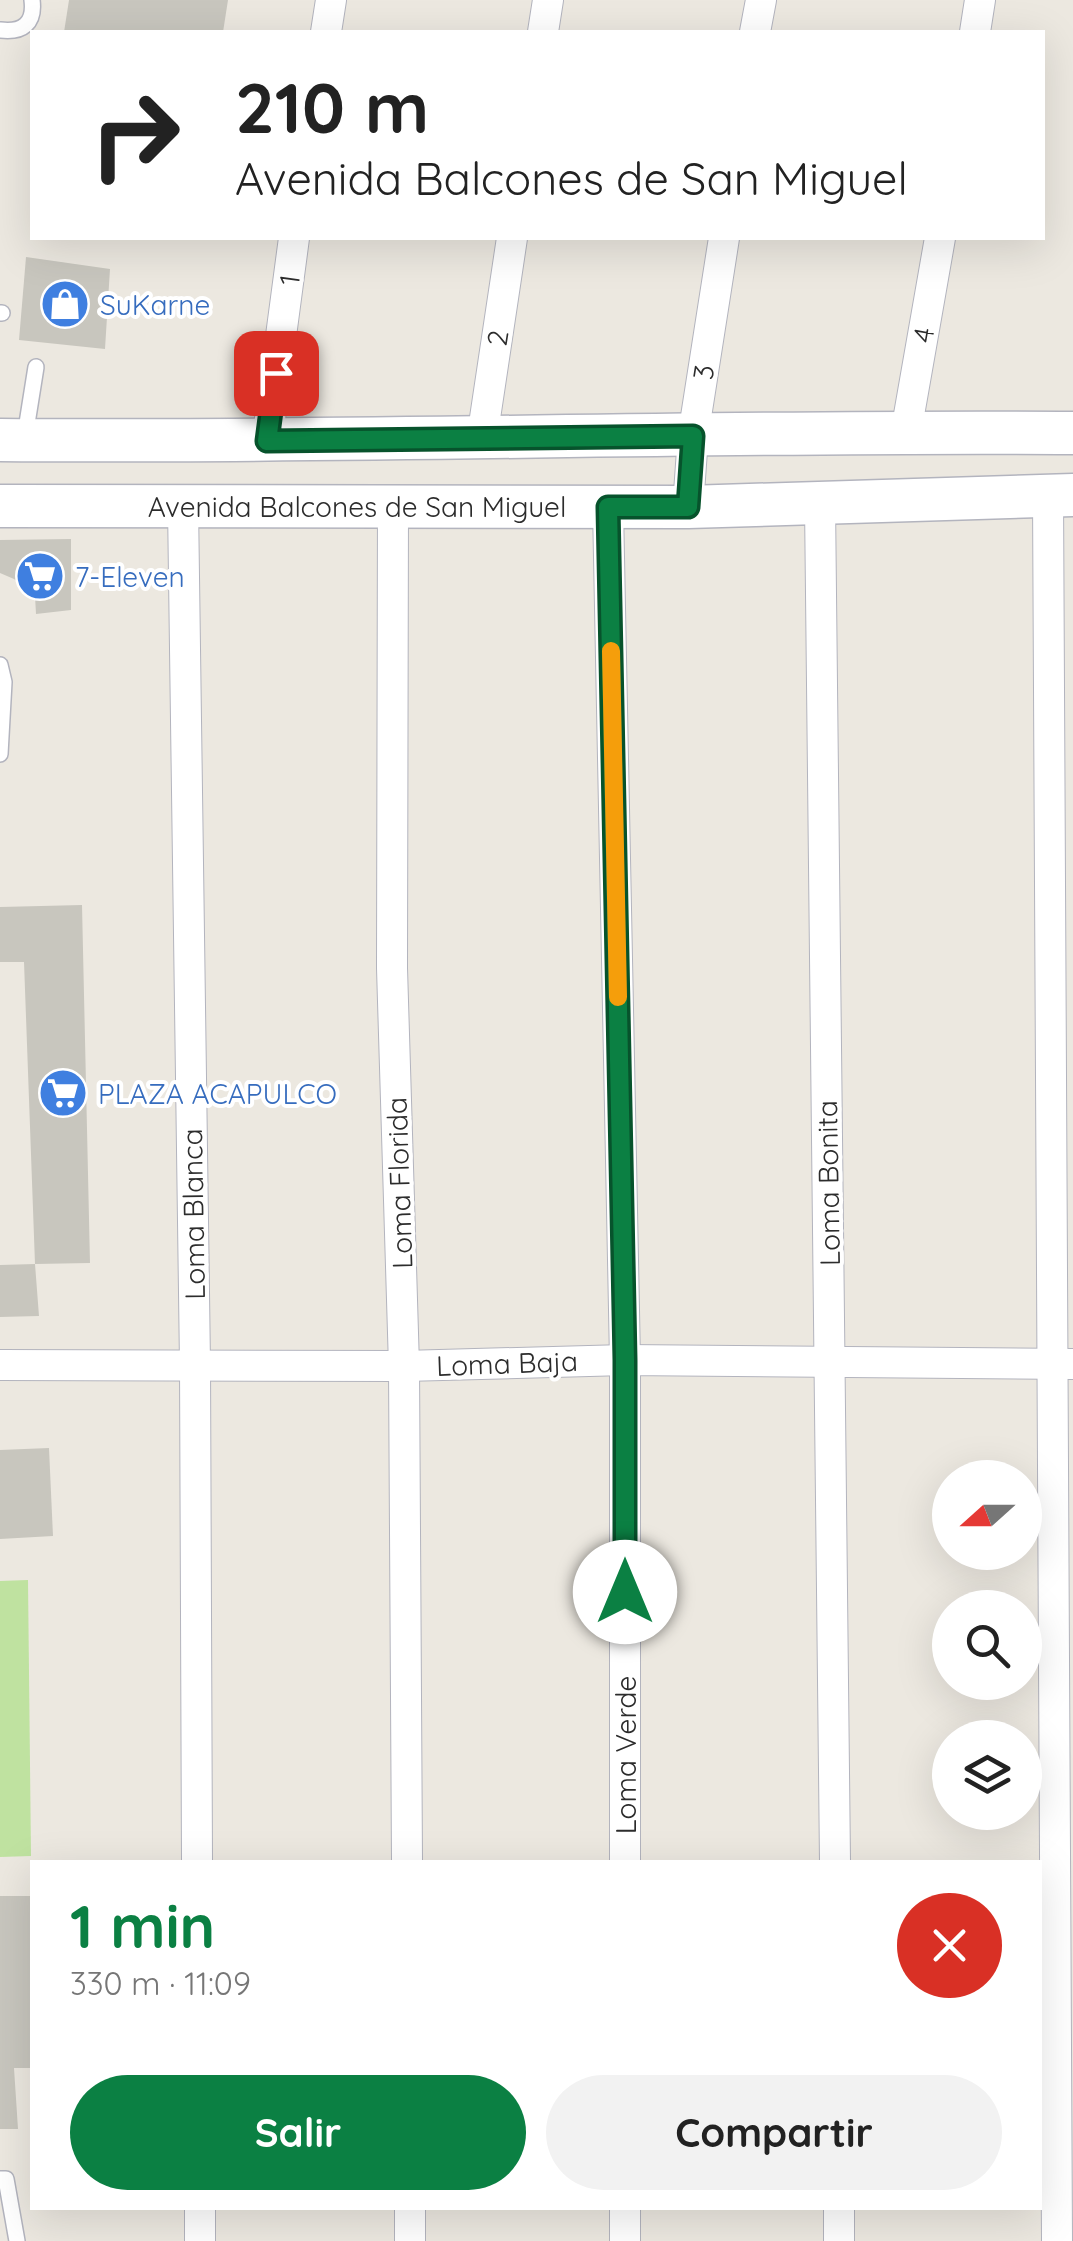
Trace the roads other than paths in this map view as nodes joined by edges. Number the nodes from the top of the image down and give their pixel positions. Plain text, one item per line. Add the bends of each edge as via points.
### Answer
1 (32, 0) edge
2 (331, 0) edge
3 (548, 0) edge
4 (760, 0) edge
5 (980, 0) edge
6 (0, 30) edge
7 (326, 30) edge
8 (543, 30) edge
9 (756, 30) edge
10 (975, 30) edge
11 (294, 240) edge
12 (512, 240) edge
13 (724, 240) edge
14 (940, 240) edge
15 (36, 366) dead end
16 (906, 432) junction
17 (1073, 433) edge
18 (693, 436) junction
19 (482, 438) junction
20 (12, 440) edge
21 (267, 441) junction
22 (1060, 495) edge
23 (820, 503) junction
24 (392, 504) junction
25 (0, 506) edge
26 (183, 506) junction
27 (608, 507) junction
28 (688, 507) junction
29 (0, 665) edge
30 (0, 753) edge
31 (625, 1360) junction
32 (195, 1364) junction
33 (830, 1364) junction
34 (1062, 1364) edge
35 (0, 1365) edge
36 (404, 1366) junction
37 (196, 1860) edge
38 (407, 1860) edge
39 (625, 1860) edge
40 (835, 1860) edge
41 (0, 2180) edge
42 (200, 2210) edge
43 (410, 2210) edge
44 (624, 2210) edge
45 (839, 2210) edge
46 (17, 2241) edge
47 (200, 2241) edge
48 (410, 2241) edge
49 (624, 2241) edge
50 (839, 2241) edge
51 (1057, 2241) edge

1 - 6 lane via 26,27
2 - 7 street
3 - 8 street
4 - 9 street
5 - 10 street
11 - 21 street, 1
12 - 19 street, 2
13 - 18 street, 3
14 - 16 street, 4
15 - 20 lane
16 - 17 street
16 - 18 street
18 - 19 street
18 - 28 street, 3
19 - 21 street
20 - 21 street
22 - 23 street, Avenida Balcones de San Miguel
22 - 34 street
23 - 28 street, Avenida Balcones de San Miguel
23 - 33 street, Loma Bonita
24 - 26 street, Avenida Balcones de San Miguel
24 - 27 street, Avenida Balcones de San Miguel
24 - 36 street, Loma Florida via 392,968
25 - 26 street, Avenida Balcones de San Miguel
26 - 32 street, Loma Blanca
27 - 28 street, Avenida Balcones de San Miguel
27 - 31 street, Loma Verde
29 - 30 lane
31 - 33 street, Loma Baja
31 - 36 street, Loma Baja
31 - 39 street, Loma Verde
32 - 35 street, Loma Baja
32 - 36 street, Loma Baja
32 - 37 street, Loma Blanca
33 - 34 street, Loma Baja
33 - 40 street, Loma Bonita
34 - 51 street
36 - 38 street, Loma Florida
41 - 46 lane via 6,2179
42 - 47 street
43 - 48 street
44 - 49 street
45 - 50 street

